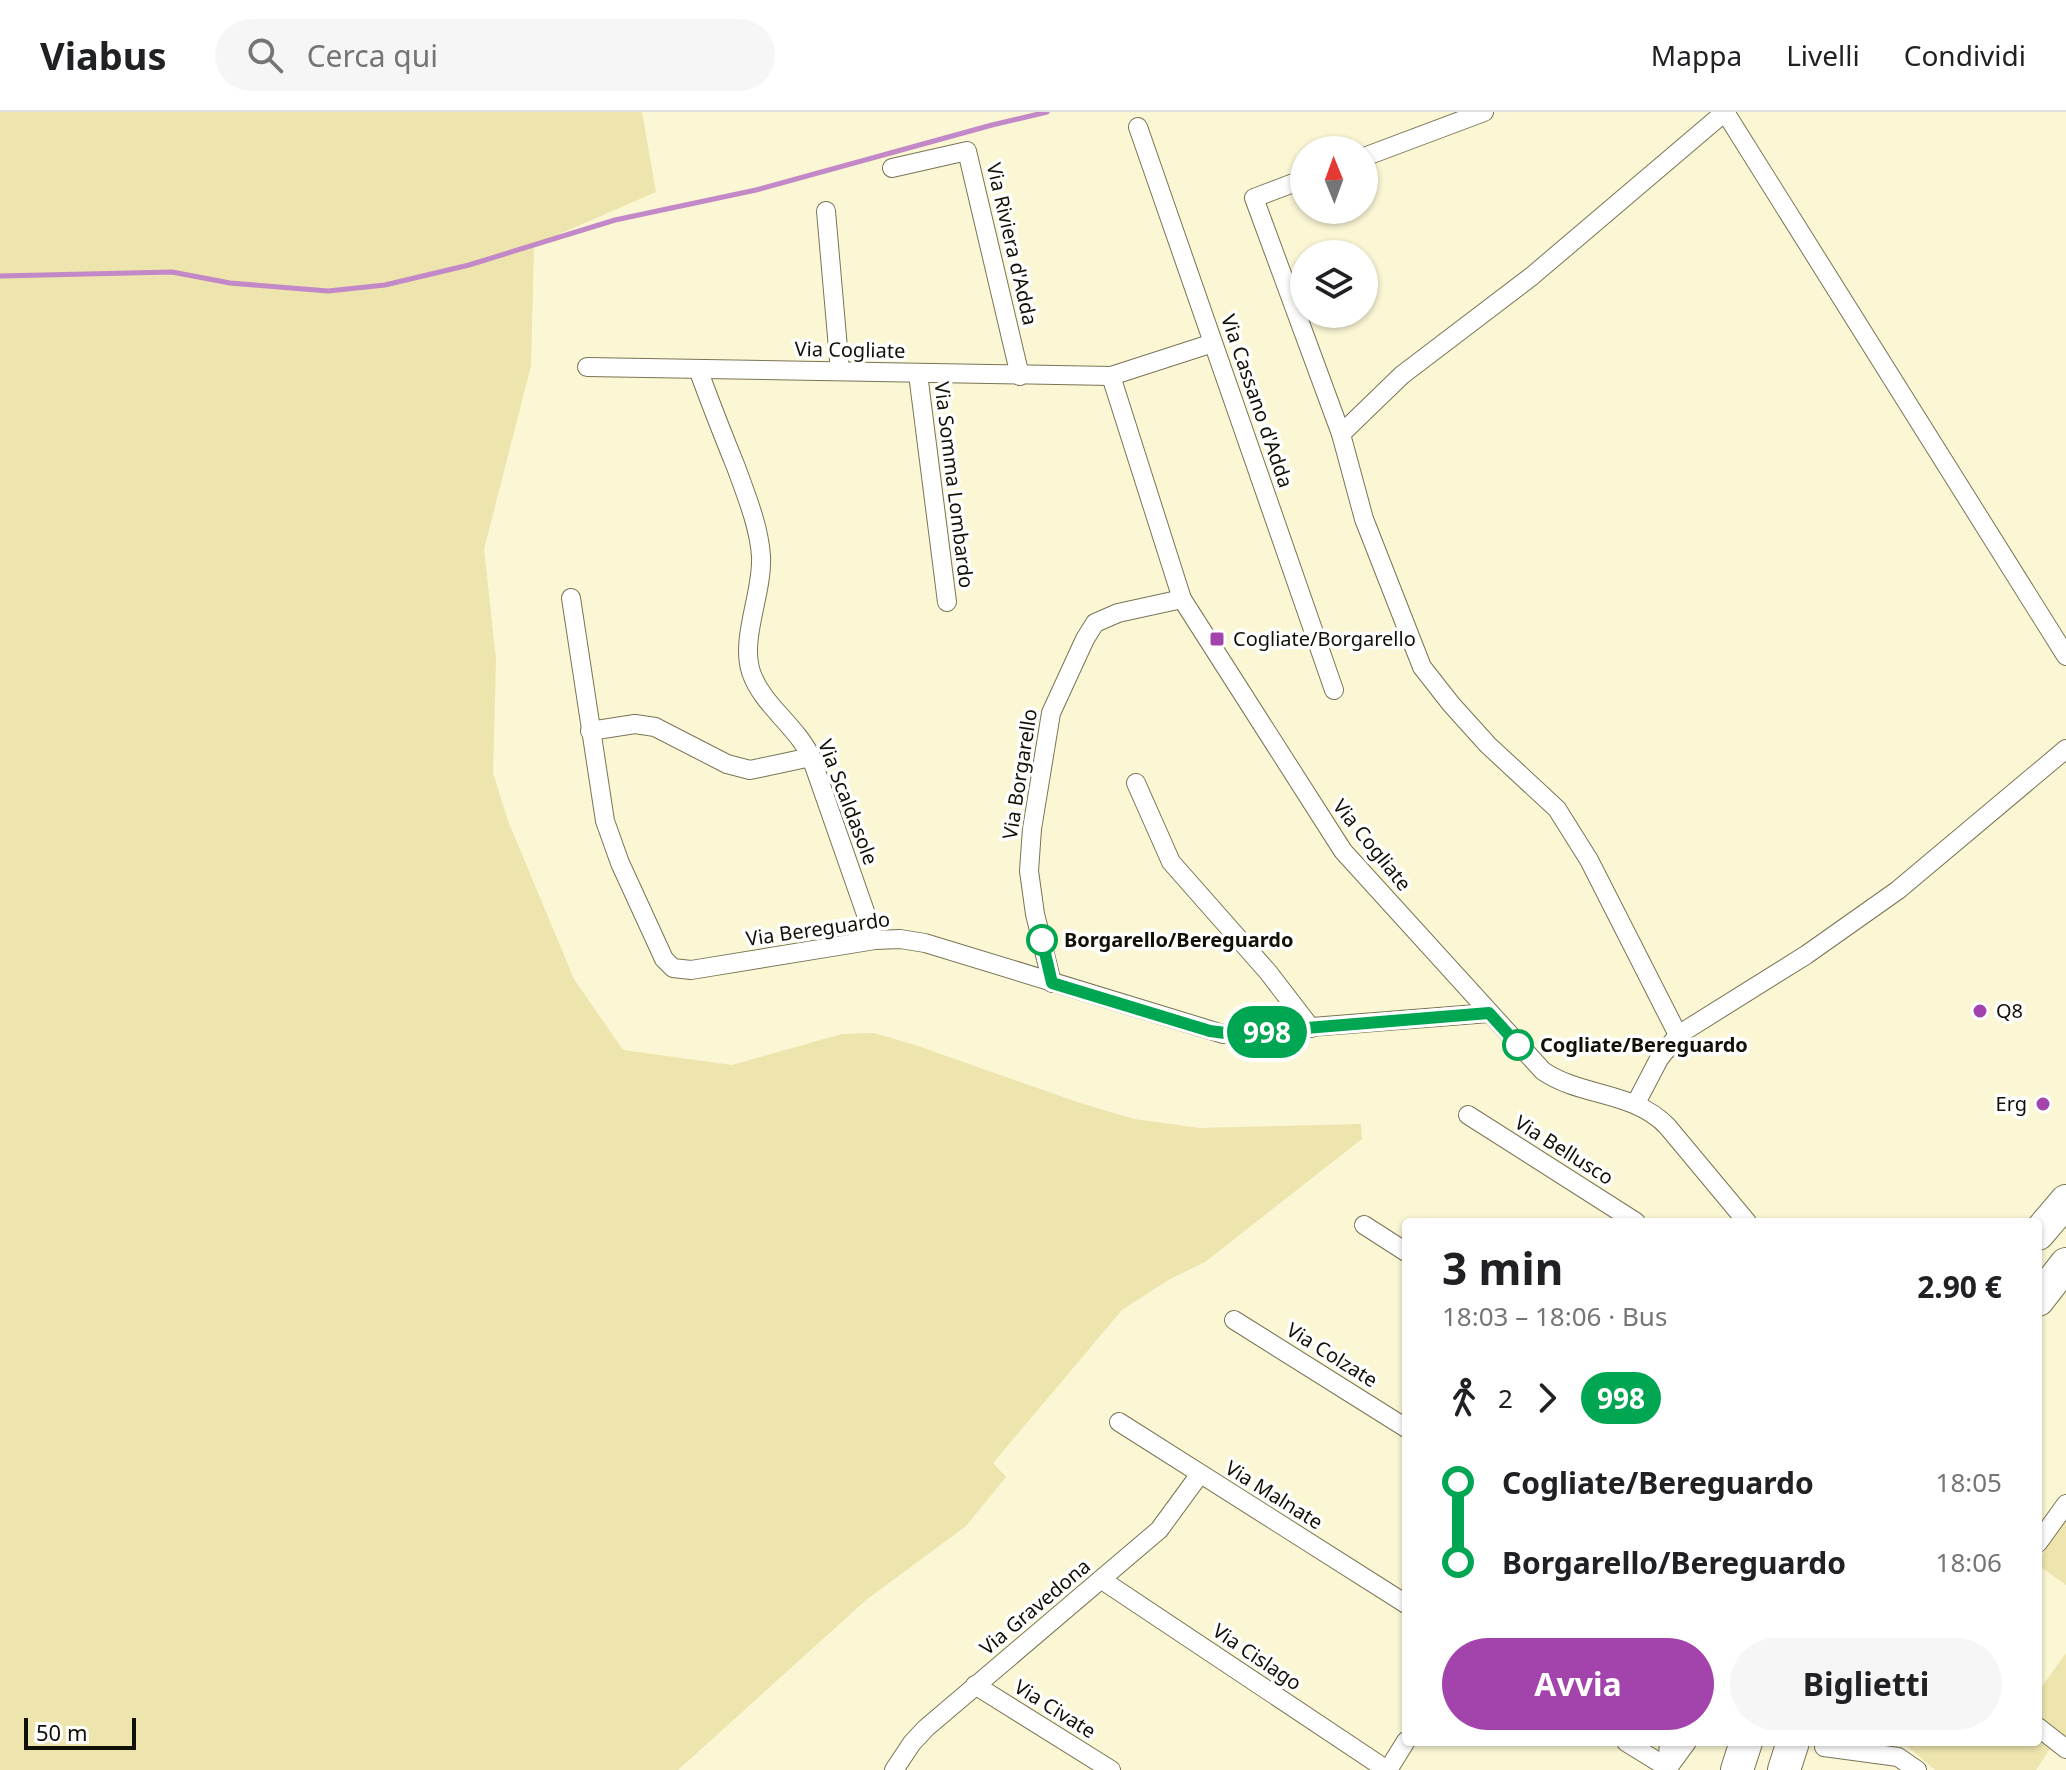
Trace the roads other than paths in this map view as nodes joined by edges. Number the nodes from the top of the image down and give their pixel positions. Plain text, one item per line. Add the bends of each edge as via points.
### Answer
1 (1484, 112) edge
2 (1138, 127) dead end
3 (1378, 152) edge
4 (892, 168) dead end
5 (1290, 184) edge
6 (826, 211) dead end
7 (1213, 343) junction
8 (587, 367) dead end
9 (698, 369) junction
10 (840, 371) junction
11 (918, 374) junction
12 (1020, 376) junction
13 (1111, 376) junction
14 (1341, 434) junction
15 (571, 598) dead end
16 (1182, 599) junction
17 (947, 602) dead end
18 (2066, 656) edge
19 (1334, 690) dead end
20 (590, 731) junction
21 (2066, 749) edge
22 (811, 757) junction
23 (1136, 783) dead end
24 (875, 940) junction
25 (1052, 983) junction
26 (1489, 1013) junction
27 (1311, 1028) junction
28 (1678, 1035) junction
29 (1636, 1103) junction
30 (1468, 1115) dead end
31 (2066, 1201) edge
32 (1630, 1218) edge
33 (1738, 1218) edge
34 (1364, 1225) dead end
35 (2042, 1229) edge
36 (1402, 1249) edge
37 (2066, 1264) edge
38 (2042, 1295) edge
39 (1234, 1320) dead end
40 (1119, 1422) dead end
41 (1402, 1425) edge
42 (1200, 1474) junction
43 (2066, 1504) edge
44 (2042, 1537) edge
45 (1102, 1580) junction
46 (1402, 1601) edge
47 (975, 1685) junction
48 (2042, 1730) edge
49 (1403, 1746) edge
50 (1632, 1746) edge
51 (1669, 1746) edge
52 (1684, 1746) edge
53 (1745, 1746) edge
54 (1807, 1746) edge
55 (1818, 1746) edge
56 (1884, 1748) edge
57 (2066, 1749) edge
58 (1667, 1769) edge
59 (894, 1770) edge
60 (1111, 1770) edge
61 (1388, 1770) edge
62 (1737, 1770) edge
63 (1784, 1770) edge
64 (1917, 1770) edge

1 - 3 street
2 - 7 street, Via Cassano d'Adda
4 - 12 street, Via Riviera d'Adda via 967,151
5 - 14 street via 1254,198
6 - 10 street
7 - 13 street, Via Cogliate
7 - 19 street, Via Cassano d'Adda
8 - 9 street, Via Cogliate
9 - 10 street, Via Cogliate
9 - 22 street, Via Scaldasole via 760,547 760,585 748,650 751,672
10 - 11 street, Via Cogliate
11 - 12 street, Via Cogliate
11 - 17 street, Via Somma Lombardo
12 - 13 street, Via Cogliate
13 - 16 street, Via Cogliate
14 - 18 street via 1402,375 1532,276 1725,112
14 - 28 street via 1366,526 1422,667 1488,745 1557,809 1589,860
15 - 20 street, Via Bereguardo
16 - 25 street, Via Borgarello via 1095,623 1051,713 1029,871
16 - 26 street, Via Cogliate via 1332,836
20 - 22 street via 631,724 655,727 743,769
20 - 24 street, Via Bereguardo via 612,842 664,959 673,968 691,970
21 - 28 street via 1898,890
22 - 24 street, Via Scaldasole
23 - 27 street via 1171,862
24 - 25 street, Via Bereguardo via 918,941
25 - 27 street, Via Bereguardo via 1217,1033
26 - 27 street, Via Bereguardo
26 - 29 street, Via Cogliate via 1549,1075
28 - 29 street
29 - 33 street, Via Cogliate via 1667,1126
30 - 32 street, Via Bellusco
31 - 35 highway
34 - 36 street
37 - 38 highway
39 - 41 street, Via Colzate
40 - 42 street, Via Malnate
42 - 45 street, Via Gravedona via 1159,1530
42 - 46 street, Via Malnate
43 - 44 street
45 - 47 street, Via Gravedona
45 - 61 street, Via Cislago
47 - 59 street, Via Gravedona via 916,1738
47 - 60 street, Via Civate
48 - 57 street
49 - 61 street
50 - 58 street
51 - 58 street
52 - 58 street
53 - 62 highway
54 - 63 highway
55 - 56 street via 1845,1752
56 - 64 street

